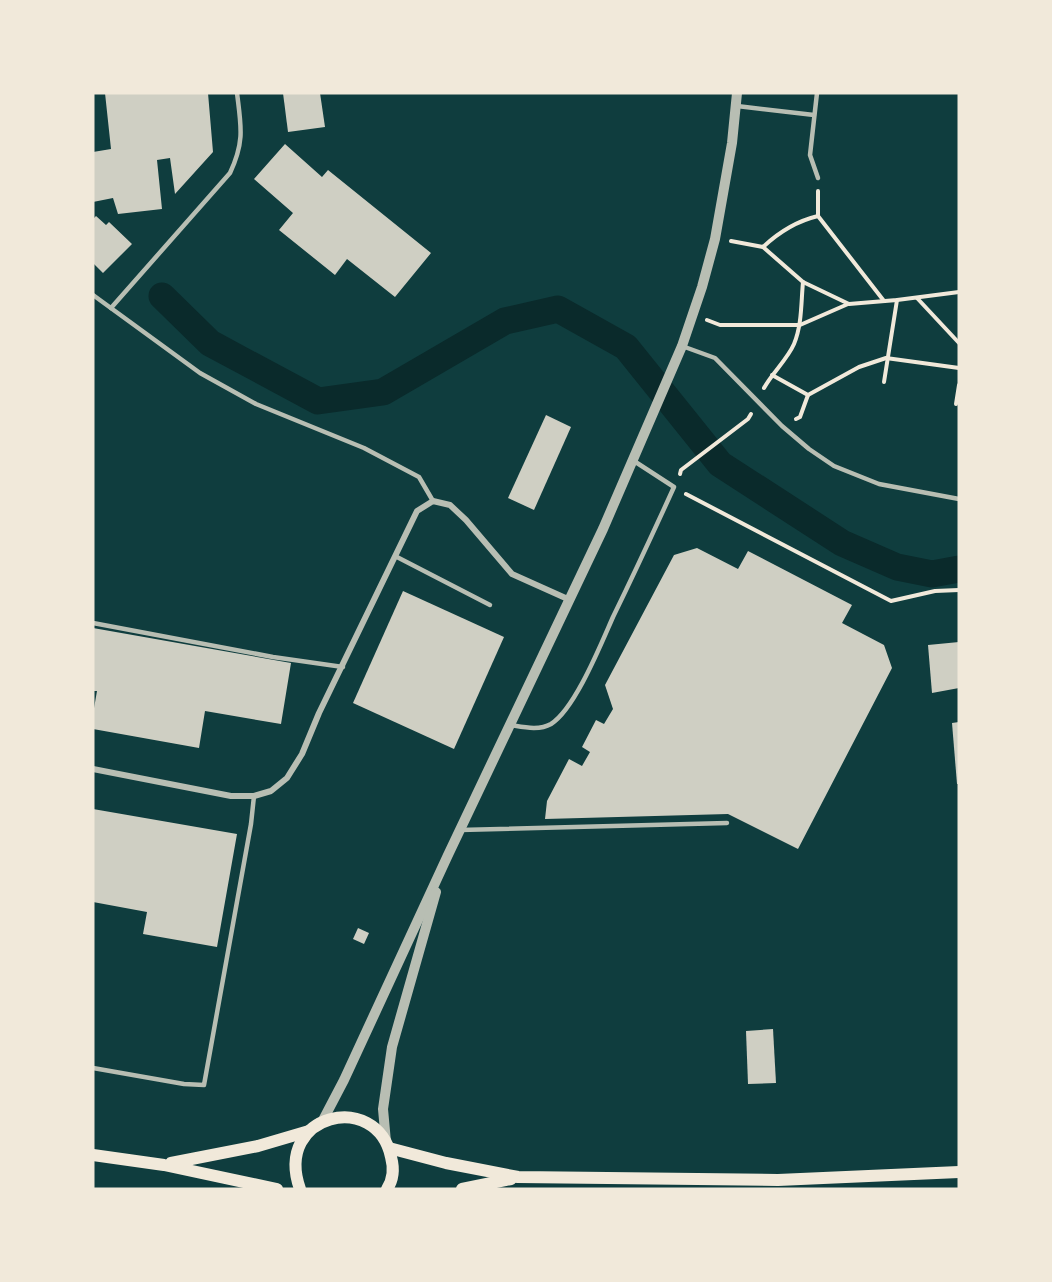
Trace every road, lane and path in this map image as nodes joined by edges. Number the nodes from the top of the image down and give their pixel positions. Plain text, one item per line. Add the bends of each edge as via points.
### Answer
1 (237, 93) edge
2 (737, 93) edge
3 (817, 93) edge
4 (736, 106) junction
5 (814, 115) junction
6 (818, 178) joint
7 (818, 216) junction
8 (715, 239) junction
9 (763, 247) junction
10 (802, 282) junction
11 (959, 292) edge
12 (93, 295) edge
13 (917, 298) junction
14 (897, 300) junction
15 (884, 301) junction
16 (849, 304) junction
17 (111, 308) junction
18 (693, 316) junction
19 (800, 325) junction
20 (959, 343) edge
21 (682, 346) junction
22 (886, 358) junction
23 (959, 368) edge
24 (772, 375) junction
25 (884, 382) dead end
26 (959, 385) edge
27 (808, 395) junction
28 (757, 401) junction
29 (956, 404) dead end
30 (782, 426) junction
31 (633, 461) junction
32 (681, 470) dead end
33 (674, 488) junction
34 (959, 499) edge
35 (433, 501) junction
36 (395, 556) junction
37 (959, 590) edge
38 (570, 600) junction
39 (490, 605) dead end
40 (93, 623) edge
41 (343, 667) junction
42 (510, 724) junction
43 (93, 769) edge
44 (254, 796) junction
45 (727, 823) dead end
46 (460, 830) junction
47 (448, 855) junction
48 (93, 1068) edge
49 (322, 1122) junction
50 (309, 1131) junction
51 (388, 1145) junction
52 (93, 1155) edge
53 (164, 1165) junction
54 (959, 1172) edge
55 (518, 1177) junction
56 (777, 1185) edge
57 (277, 1189) edge
58 (300, 1189) edge
59 (387, 1189) edge
60 (462, 1189) edge

1 - 17 lane via 242,138 230,173
2 - 4 street
3 - 5 lane
4 - 5 lane
4 - 8 street
5 - 6 lane via 810,155
6 - 7 path
7 - 9 path via 791,226
7 - 15 path
8 - 9 path
8 - 18 street
9 - 10 path
10 - 16 path
10 - 19 path
11 - 13 path
12 - 17 lane
13 - 14 path
13 - 20 path
14 - 15 path
14 - 22 path
15 - 16 path
16 - 19 path
17 - 35 lane via 200,373 419,477
18 - 19 path via 720,325
18 - 21 street
19 - 24 path via 794,346
21 - 28 lane via 715,358
21 - 31 street
22 - 23 path
22 - 25 path
22 - 27 path via 859,367
24 - 27 path
24 - 28 path
26 - 29 path
27 - 30 path via 800,417
28 - 30 lane
28 - 32 path via 748,419
30 - 34 lane via 809,449 855,476
31 - 33 lane
31 - 38 street
33 - 37 path via 891,601
33 - 42 lane via 589,668 561,716 549,725 533,728
35 - 36 street via 417,511
35 - 38 street via 450,505 512,574
36 - 39 lane
36 - 41 street
38 - 42 street
40 - 41 lane
41 - 44 street via 287,778 271,791
42 - 46 street
43 - 44 street via 231,796
44 - 48 lane via 204,1085
45 - 46 lane
46 - 47 street
47 - 49 street
47 - 51 street via 392,1047 383,1109
49 - 50 main road
49 - 51 main road via 340,1117 358,1119 374,1128
50 - 53 main road
50 - 58 main road via 296,1150 294,1173
51 - 55 main road via 446,1163
51 - 59 main road via 393,1166
52 - 53 main road
53 - 57 main road
54 - 56 main road
55 - 56 main road
55 - 60 main road

